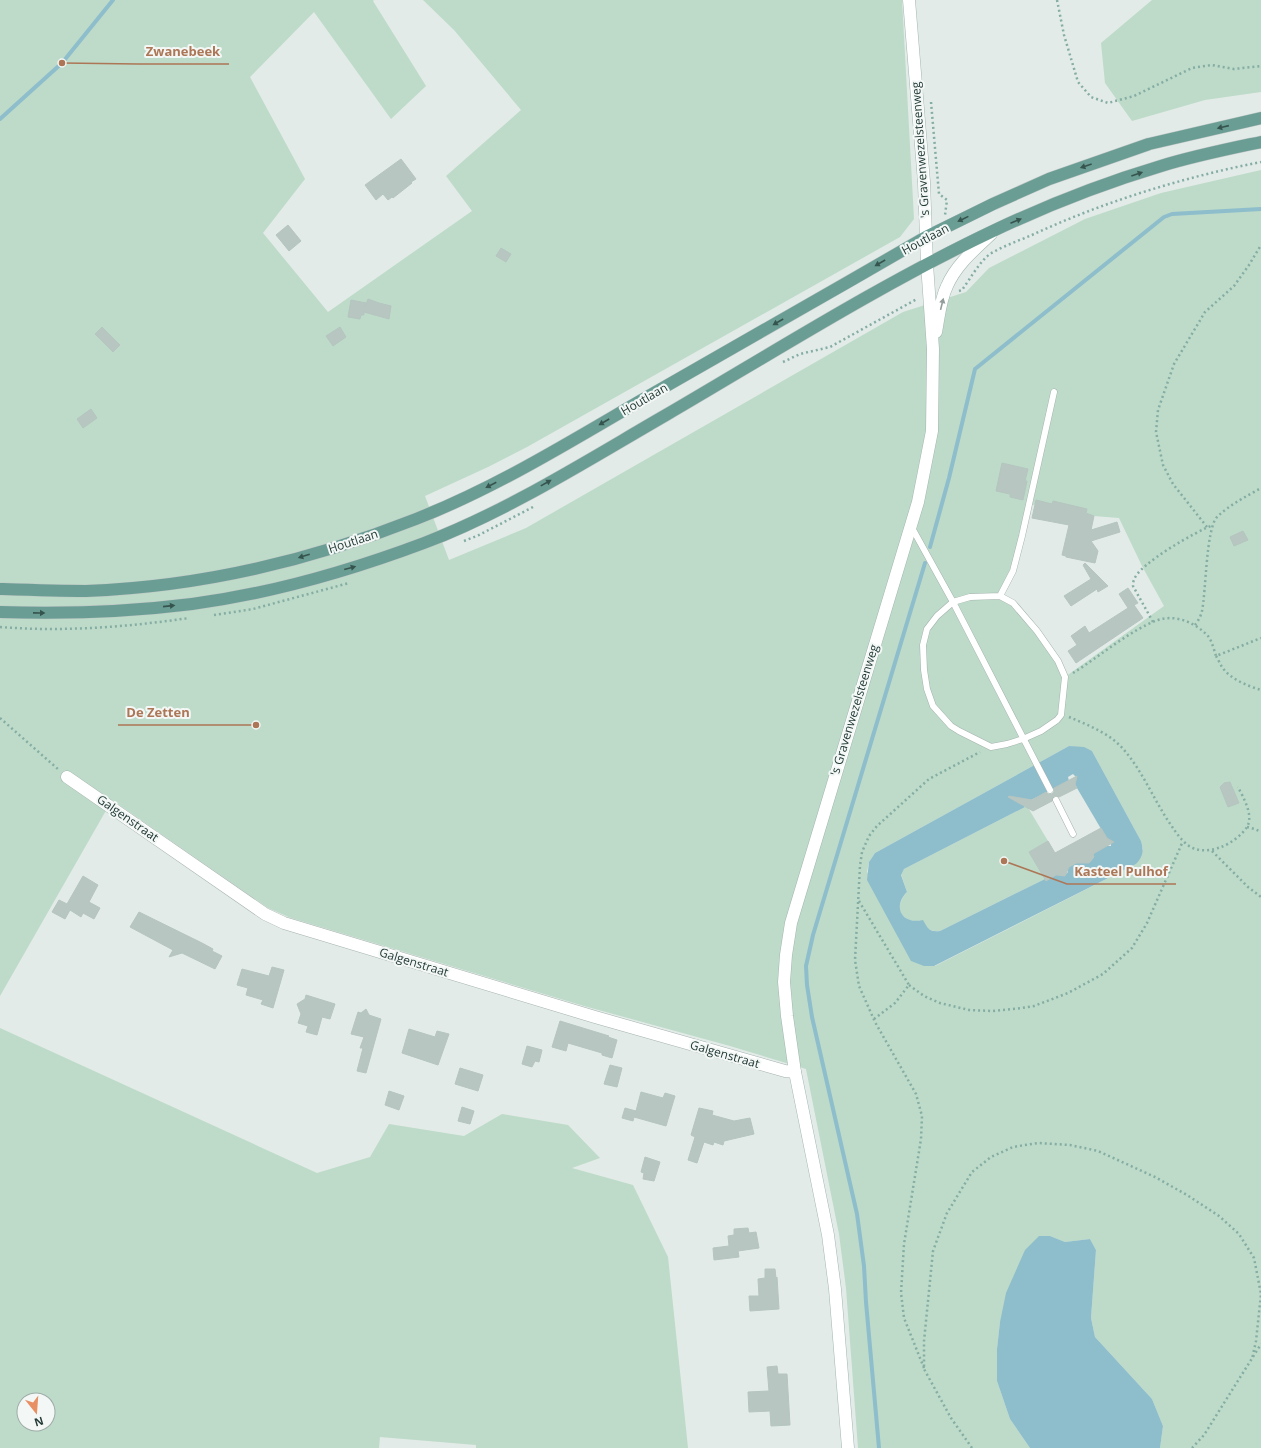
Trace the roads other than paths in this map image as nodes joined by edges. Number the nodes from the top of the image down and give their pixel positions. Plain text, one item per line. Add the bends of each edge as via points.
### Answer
1 (909, 0) edge
2 (1261, 118) edge
3 (1261, 142) edge
4 (996, 229) junction
5 (926, 237) junction
6 (927, 264) junction
7 (933, 349) junction
8 (1054, 392) dead end
9 (911, 525) junction
10 (0, 589) edge
11 (1000, 596) junction
12 (952, 602) junction
13 (0, 612) edge
14 (1023, 739) junction
15 (67, 777) road end
16 (1050, 790) dead end
17 (1056, 800) dead end
18 (1073, 834) dead end
19 (795, 1072) junction
20 (848, 1448) edge

1 - 5 street, 's Gravenwezelsteenweg
2 -> 5 main road, Houtlaan via 1149,144 1049,179
4 -> 3 main road, Houtlaan via 1074,196 1162,165
4 - 6 main road, Houtlaan
7 -> 4 street, 's Gravenwezelsteenweg via 946,287 960,265
5 - 6 street, 's Gravenwezelsteenweg
5 -> 10 main road, Houtlaan via 535,462 467,497 416,519 299,558 190,581 86,591
6 - 7 street, 's Gravenwezelsteenweg
13 -> 6 main road, Houtlaan via 43,614 194,604 298,582 358,566 425,542 508,505
7 - 9 street, 's Gravenwezelsteenweg via 932,431
8 - 11 lane via 1022,536 1012,570
9 - 12 lane
9 - 19 street, 's Gravenwezelsteenweg via 791,923 784,982 786,1016
11 - 12 lane via 970,597
11 - 14 lane via 1013,603 1037,631 1058,661 1065,677 1061,714 1052,724
12 - 14 lane
12 - 14 lane via 927,629 923,644 927,689 933,706 951,726 991,747
14 - 16 lane
15 - 19 street, Galgenstraat via 265,914 284,923 595,1017
17 - 18 lane
19 - 20 street, 's Gravenwezelsteenweg via 828,1235

